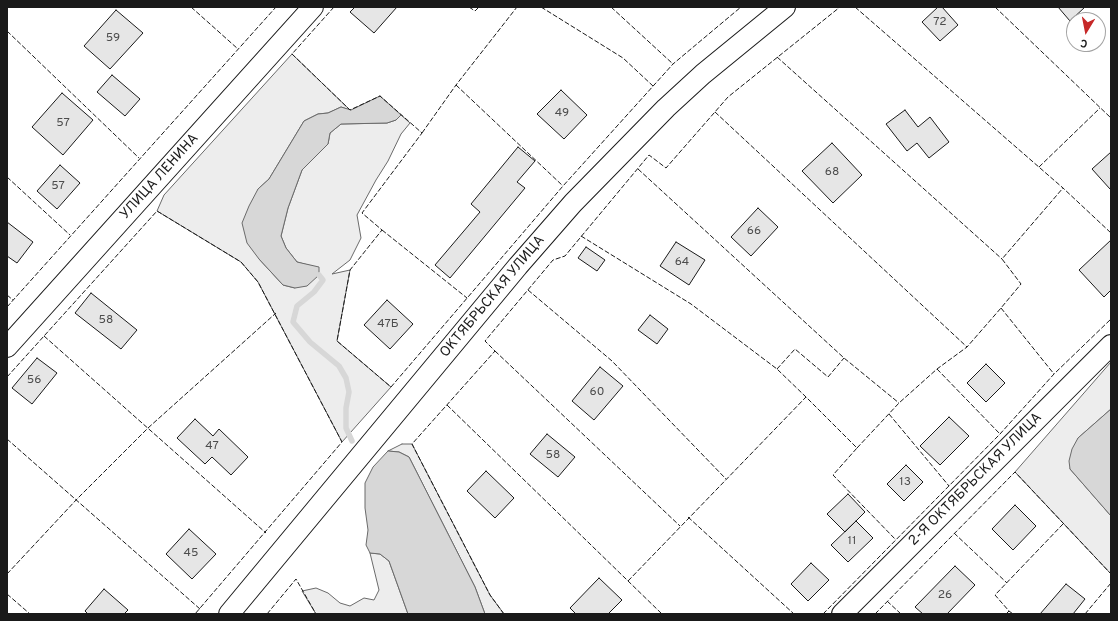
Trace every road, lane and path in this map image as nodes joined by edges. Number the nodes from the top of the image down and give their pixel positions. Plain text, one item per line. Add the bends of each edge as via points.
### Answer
1 (313, 7) edge
2 (785, 7) edge
3 (1111, 345) edge
4 (7, 347) edge
5 (229, 614) edge
6 (842, 614) edge

1 - 4 street, УЛИЦА ЛЕНИНА
2 - 5 street, ОКТЯБРЬСКАЯ УЛИЦА via 666,108 573,203
3 - 6 street, 2-Я ОКТЯБРЬСКАЯ УЛИЦА

